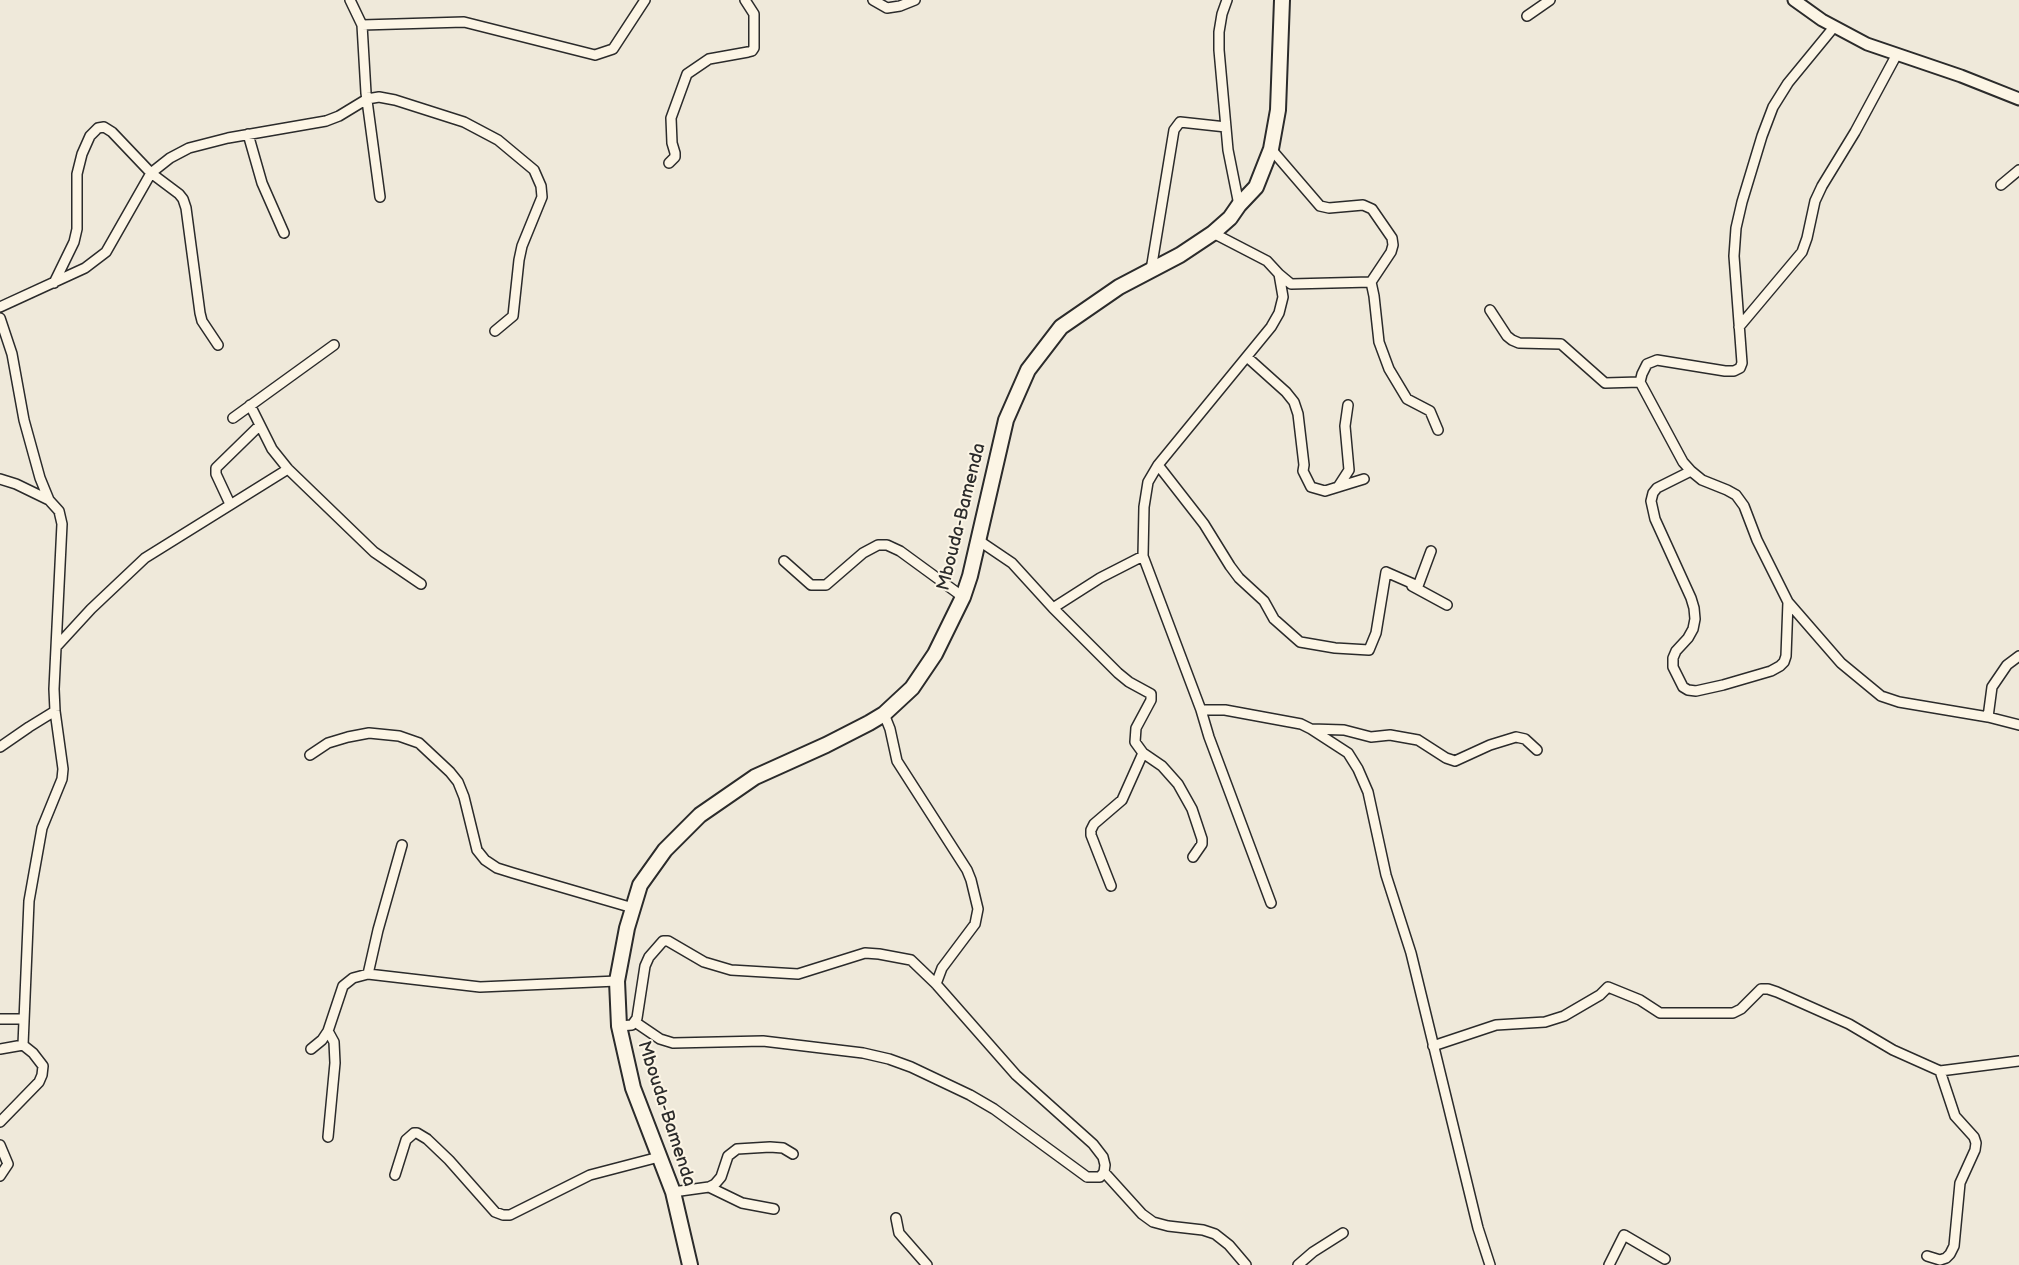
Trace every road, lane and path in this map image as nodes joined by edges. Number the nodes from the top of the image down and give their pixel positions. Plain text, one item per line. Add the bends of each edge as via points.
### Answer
1 (350, 0) edge
2 (645, 0) edge
3 (745, 0) edge
4 (873, 0) edge
5 (915, 0) edge
6 (1227, 0) edge
7 (1282, 0) edge
8 (1550, 0) edge
9 (1794, 0) edge
10 (1527, 16) dead end
11 (362, 25) junction
12 (1834, 27) junction
13 (1897, 54) junction
14 (367, 99) junction
15 (2019, 99) edge
16 (1226, 127) junction
17 (248, 134) junction
18 (1271, 150) junction
19 (669, 163) dead end
20 (2019, 170) edge
21 (151, 173) junction
22 (2001, 185) dead end
23 (380, 197) dead end
24 (1239, 205) junction
25 (284, 233) dead end
26 (1213, 233) junction
27 (1151, 270) junction
28 (1279, 274) junction
29 (1370, 282) junction
30 (54, 283) junction
31 (0, 307) edge
32 (1490, 310) dead end
33 (0, 318) edge
34 (1739, 327) junction
35 (495, 331) dead end
36 (218, 345) dead end
37 (334, 345) dead end
38 (1247, 357) junction
39 (1640, 382) junction
40 (1348, 405) dead end
41 (250, 406) junction
42 (233, 418) dead end
43 (260, 425) junction
44 (1438, 430) dead end
45 (1158, 464) junction
46 (288, 469) junction
47 (1691, 471) junction
48 (0, 479) edge
49 (1364, 479) dead end
50 (1338, 487) junction
51 (49, 500) junction
52 (230, 504) junction
53 (978, 540) junction
54 (1431, 551) dead end
55 (1143, 556) junction
56 (784, 561) dead end
57 (1386, 572) junction
58 (421, 584) dead end
59 (963, 597) junction
60 (1788, 602) junction
61 (1447, 605) dead end
62 (1053, 608) junction
63 (57, 646) junction
64 (2019, 656) edge
65 (1201, 710) junction
66 (55, 711) junction
67 (884, 714) junction
68 (1988, 717) junction
69 (2019, 725) edge
70 (1311, 729) junction
71 (0, 747) edge
72 (1537, 750) dead end
73 (1143, 753) junction
74 (310, 755) dead end
75 (402, 845) dead end
76 (1192, 857) dead end
77 (1111, 886) dead end
78 (1271, 903) dead end
79 (633, 908) junction
80 (368, 974) junction
81 (617, 981) junction
82 (936, 984) junction
83 (0, 1019) edge
84 (24, 1019) junction
85 (635, 1022) junction
86 (619, 1026) junction
87 (328, 1031) junction
88 (23, 1045) junction
89 (1433, 1046) junction
90 (0, 1049) edge
91 (311, 1049) dead end
92 (2019, 1061) edge
93 (1940, 1071) junction
94 (0, 1122) edge
95 (328, 1137) dead end
96 (0, 1145) edge
97 (793, 1154) dead end
98 (659, 1157) junction
99 (1104, 1172) junction
100 (395, 1175) dead end
101 (0, 1176) edge
102 (709, 1187) junction
103 (673, 1192) junction
104 (774, 1209) dead end
105 (896, 1218) dead end
106 (1343, 1233) dead end
107 (1927, 1256) dead end
108 (1665, 1259) dead end
109 (690, 1265) edge
110 (927, 1265) edge
111 (1246, 1265) edge
112 (1298, 1265) edge
113 (1490, 1265) edge
114 (1609, 1265) edge

1 - 11 street
2 - 11 street via 613,49 595,55 464,22
3 - 19 street via 754,14 754,48 748,52 710,58 686,74 671,118 675,157
4 - 5 street via 887,8
6 - 16 street via 1219,32
7 - 18 highway, Mbouda-Bamenda via 1278,110
8 - 10 street
9 - 12 street
11 - 14 street
12 - 13 street via 1867,44
12 - 34 street via 1788,83 1762,136 1736,228 1734,256
13 - 15 street
13 - 34 street via 1822,186 1802,252
14 - 17 street via 326,121
14 - 23 street
14 - 35 street via 395,100 464,122 498,140 534,170 542,186 542,197 522,246 514,313
16 - 24 street
16 - 27 street via 1180,122 1174,130
17 - 21 street via 189,148
17 - 25 street via 262,183
18 - 24 highway, Mbouda-Bamenda via 1256,187
18 - 29 street via 1320,206 1363,205 1372,209 1392,238 1393,245
20 - 22 street
21 - 30 street via 106,252 85,268
21 - 30 street via 104,127 90,136 77,174 74,242
21 - 36 street via 179,194 186,208 202,321
24 - 26 highway, Mbouda-Bamenda
26 - 27 highway, Mbouda-Bamenda
26 - 28 street via 1267,261
27 - 53 highway, Mbouda-Bamenda via 1119,287 1061,327 1028,370 1006,420
28 - 29 street via 1291,284
28 - 38 street via 1283,297 1279,313
29 - 44 street via 1379,342 1388,369 1407,399 1430,411
30 - 31 street
32 - 39 street via 1512,340 1561,344 1605,383
33 - 51 street via 12,354 37,469
34 - 39 street via 1740,368 1725,371 1657,360 1646,364
37 - 41 street
38 - 45 street
38 - 50 street via 1294,402 1303,471 1311,487 1325,491
39 - 47 street
40 - 50 street via 1345,426 1349,470
41 - 42 street
41 - 43 street
43 - 46 street via 272,449
43 - 52 street via 216,468
45 - 55 street via 1148,482
45 - 57 street via 1204,524 1234,572 1264,601 1274,619 1300,642 1369,650 1376,633
46 - 52 street
46 - 58 street via 374,552
47 - 60 street via 1702,480 1736,494
47 - 60 street via 1657,488 1651,501 1654,519 1694,608 1693,630 1673,658 1673,667 1683,687 1696,690 1780,666 1786,656
48 - 51 street
49 - 50 street
51 - 63 street via 59,511 62,524
52 - 63 street via 145,558
53 - 59 highway, Mbouda-Bamenda
53 - 62 street via 1012,563
54 - 57 street via 1418,586
55 - 62 street
55 - 65 street
56 - 59 street via 811,585 826,585 863,553 878,545 887,545
57 - 61 street
59 - 67 highway, Mbouda-Bamenda via 926,668 912,688
60 - 68 street via 1841,663 1881,696
62 - 73 street via 1129,682 1151,694 1134,736 1134,742
63 - 66 street
64 - 68 street via 2007,665 1992,687
65 - 70 street via 1225,710 1294,722
65 - 78 street
66 - 71 street
66 - 84 street via 62,779 42,828 29,901
67 - 79 highway, Mbouda-Bamenda via 755,777 700,815 665,850 640,884
67 - 82 street via 897,761 967,870 978,909 975,924 942,968
68 - 69 street
70 - 72 street via 1418,740 1455,761 1516,737 1525,739
70 - 89 street via 1348,753 1368,792 1386,875 1411,953
73 - 76 street via 1162,766 1178,784 1192,809 1202,839
73 - 77 street via 1122,800 1091,830
74 - 79 street via 328,743 369,734 399,736 419,743 458,782 477,850 484,860 497,868
75 - 80 street
79 - 81 highway, Mbouda-Bamenda
80 - 81 street via 480,987
80 - 87 street via 353,978 343,986
81 - 86 highway, Mbouda-Bamenda
82 - 85 street via 911,960 879,954 865,954 798,974 776,974 714,966 663,941 646,966
82 - 99 street via 1016,1075 1093,1144 1103,1157
83 - 84 street
84 - 88 street
85 - 86 street
85 - 99 street via 660,1039 673,1043 763,1041 889,1059 994,1109 1087,1177 1100,1178
86 - 98 highway, Mbouda-Bamenda via 634,1088
87 - 91 street
87 - 95 street via 334,1042 335,1064
88 - 90 street
88 - 94 street via 43,1066 42,1075
89 - 93 street via 1496,1025 1545,1022 1564,1016 1608,987 1640,1000 1660,1013 1733,1013 1761,990 1768,989 1849,1024 1893,1050
89 - 113 street
92 - 93 street
93 - 107 street via 1955,1116 1976,1143 1960,1183 1954,1246 1946,1258 1940,1260
96 - 101 street via 8,1164
97 - 102 street via 770,1146 737,1148 728,1156 721,1177
98 - 100 street via 590,1175 503,1215 496,1212 449,1160 417,1133 406,1140
98 - 103 highway, Mbouda-Bamenda
99 - 111 street via 1153,1222 1215,1234
102 - 103 street
102 - 104 street via 742,1204
103 - 109 highway, Mbouda-Bamenda
105 - 110 street via 899,1233
106 - 112 street
108 - 114 street via 1624,1235

